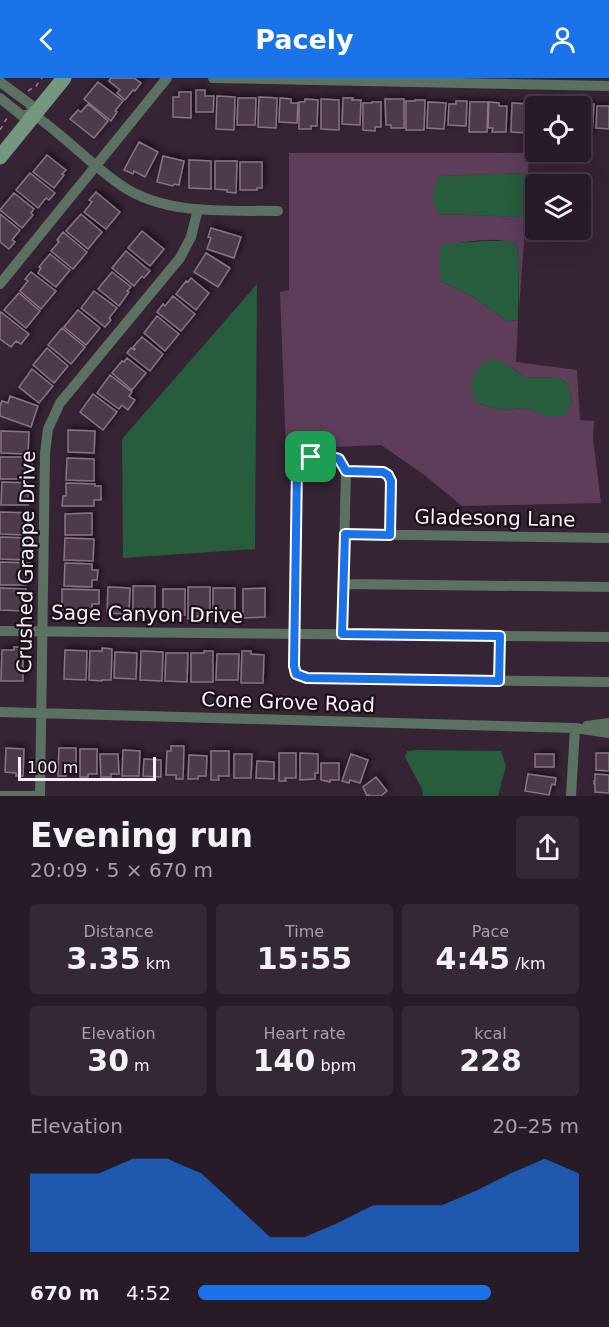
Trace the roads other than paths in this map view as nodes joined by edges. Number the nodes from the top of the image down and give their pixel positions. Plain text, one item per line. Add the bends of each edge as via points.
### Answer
1 (51, 78) edge
2 (64, 78) edge
3 (167, 78) edge
4 (213, 78) edge
5 (0, 82) edge
6 (609, 86) edge
7 (0, 98) edge
8 (28, 111) junction
9 (0, 141) edge
10 (0, 157) edge
11 (96, 166) junction
12 (198, 209) junction
13 (278, 211) dead end
14 (0, 284) edge
15 (346, 471) junction
16 (345, 534) junction
17 (390, 535) junction
18 (609, 538) edge
19 (344, 584) junction
20 (609, 587) edge
21 (0, 630) edge
22 (43, 631) junction
23 (294, 634) junction
24 (342, 634) junction
25 (500, 636) junction
26 (609, 637) edge
27 (499, 681) junction
28 (609, 682) edge
29 (0, 712) edge
30 (41, 713) junction
31 (609, 723) edge
32 (575, 728) junction
33 (609, 733) edge
34 (0, 796) edge
35 (34, 796) edge
36 (40, 796) edge
37 (571, 796) edge

1 - 8 street
2 - 8 street
3 - 11 street
4 - 6 street
5 - 8 street
7 - 8 street
8 - 9 street
8 - 10 street
8 - 11 street
11 - 12 street via 124,188 145,197
11 - 14 street
12 - 13 street
12 - 22 street, Crushed Grappe Drive via 191,237 180,258 60,403 48,429
15 - 16 street
15 - 17 street via 379,471 388,475 392,484
15 - 23 street via 339,459 333,457 305,457 297,463
16 - 17 street, Gladesong Lane
16 - 19 street
17 - 18 street, Gladesong Lane
19 - 20 street
19 - 24 street
21 - 22 street, Sage Canyon Drive
22 - 23 street, Sage Canyon Drive
22 - 30 street, Crushed Grappe Drive
23 - 24 street, Sage Canyon Drive
23 - 27 street via 294,670 303,677
24 - 25 street, Sage Canyon Drive
25 - 26 street, Sage Canyon Drive
25 - 27 street
27 - 28 street
29 - 30 street, Cone Grove Road
30 - 32 street, Cone Grove Road
30 - 36 street, Crushed Grappe Drive
31 - 32 street, Cone Grove Road
32 - 33 street, Cone Grove Road
32 - 37 street
34 - 35 street

